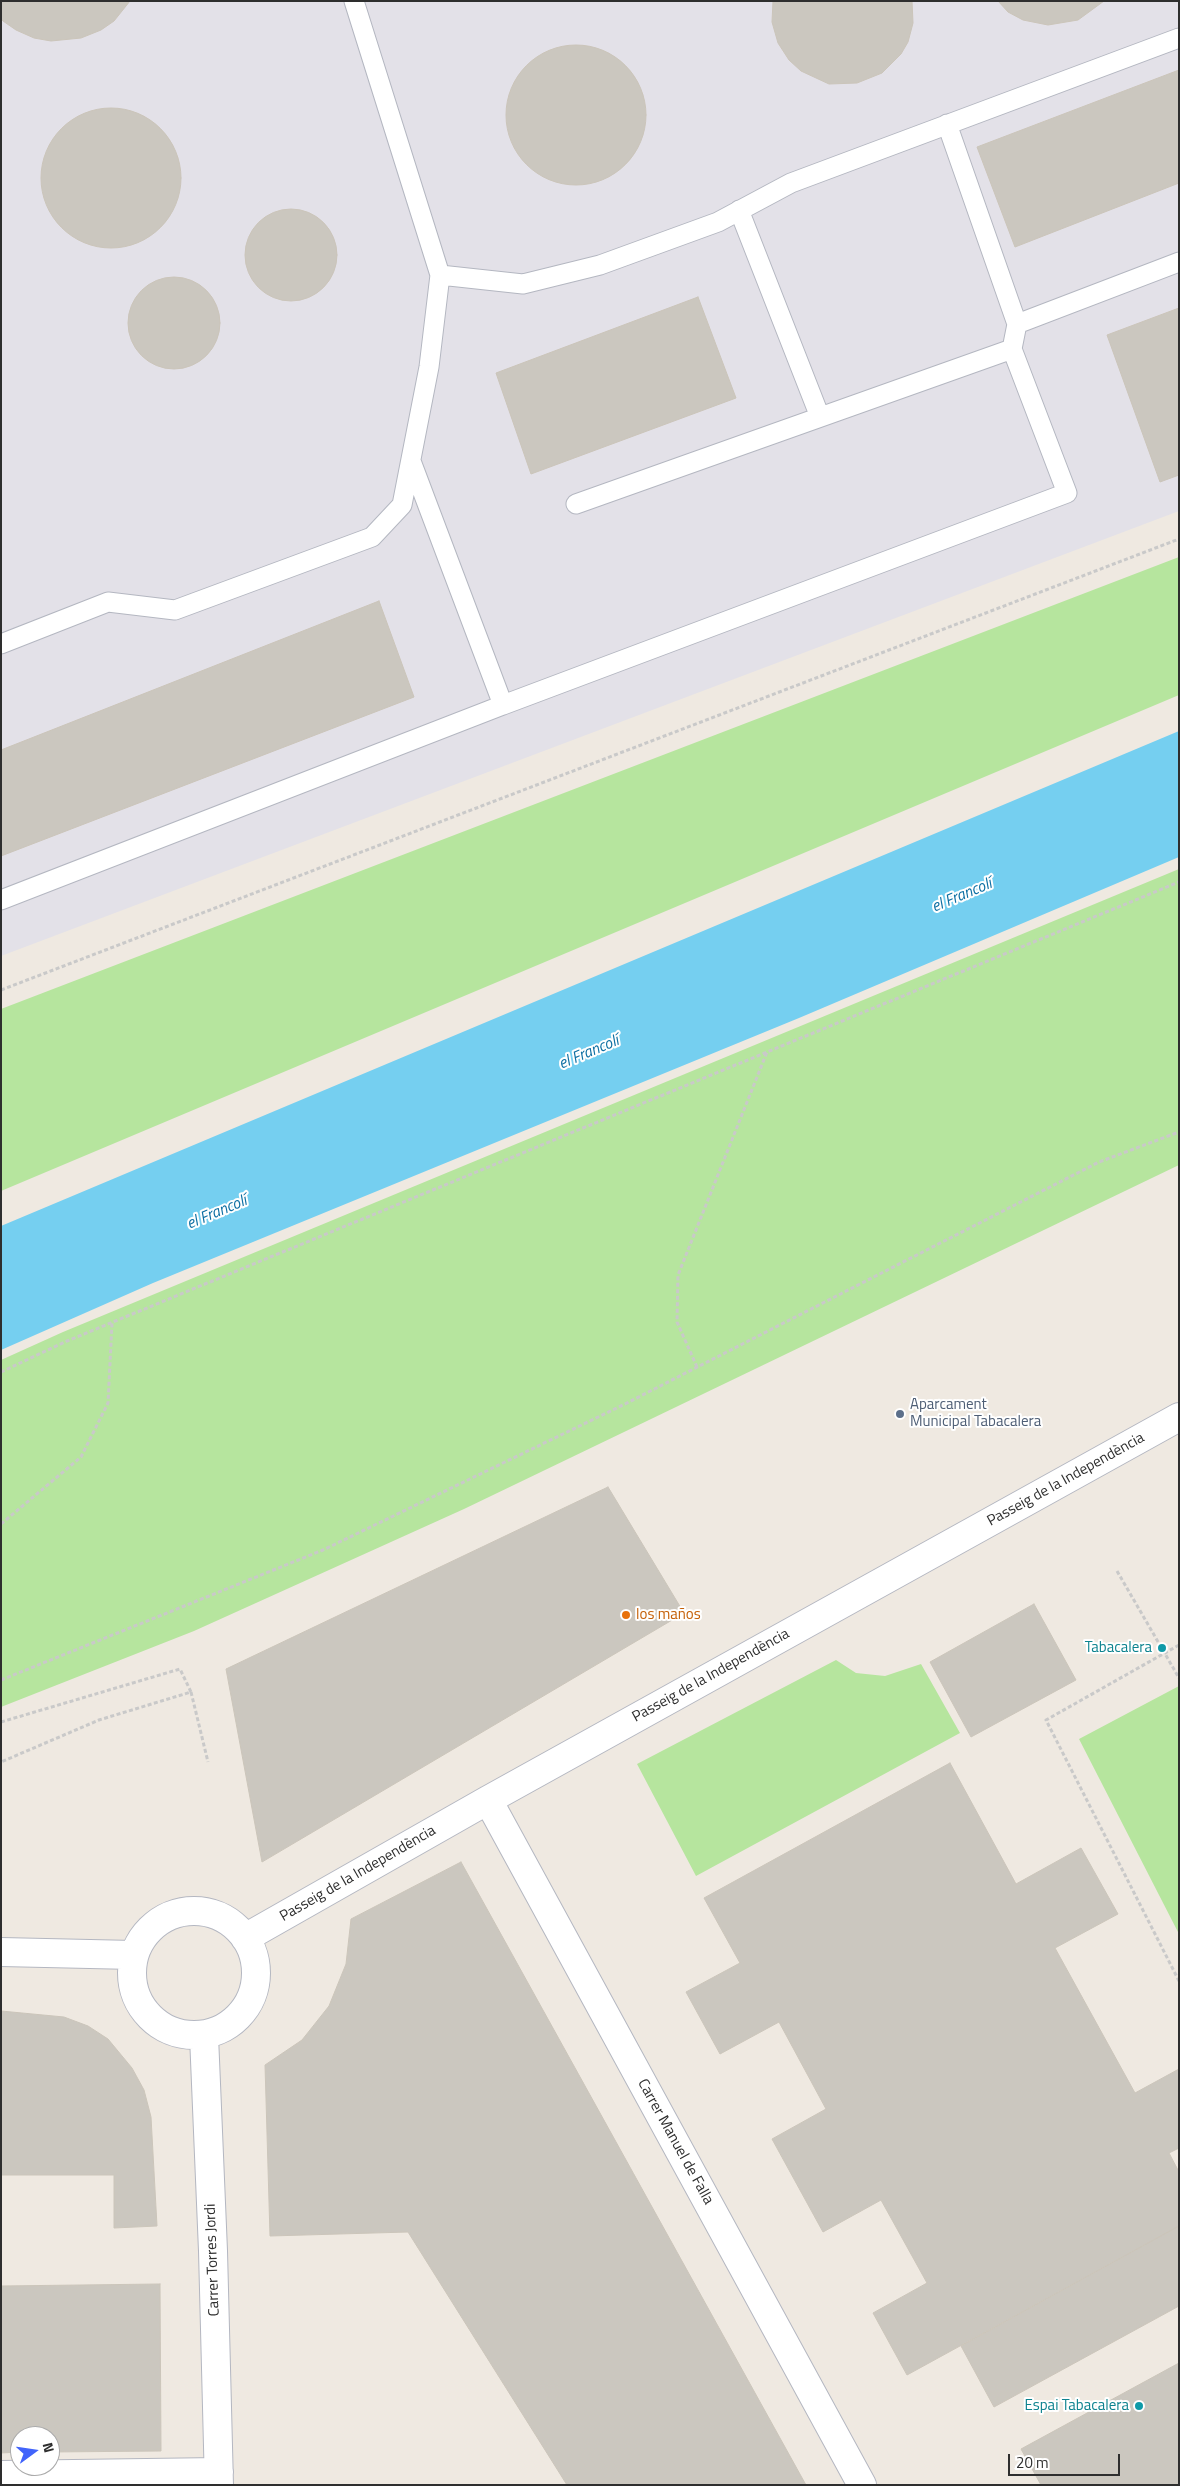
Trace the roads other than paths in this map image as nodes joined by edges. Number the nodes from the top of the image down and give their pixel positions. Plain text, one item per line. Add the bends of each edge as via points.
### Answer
1 (354, 1) edge
2 (1179, 38) edge
3 (947, 124) junction
4 (739, 210) junction
5 (1179, 262) edge
6 (440, 275) junction
7 (1017, 324) junction
8 (1012, 349) junction
9 (820, 417) junction
10 (410, 460) junction
11 (576, 504) dead end
12 (1, 644) edge
13 (503, 705) junction
14 (1, 900) edge
15 (1179, 1417) edge
16 (488, 1800) junction
17 (245, 1938) junction
18 (1, 1952) edge
19 (134, 1955) junction
20 (204, 2036) junction
21 (1, 2475) edge
22 (119, 2479) edge
23 (219, 2479) edge
24 (862, 2485) edge

1 - 6 lane
2 - 3 lane
3 - 4 lane via 790,182
3 - 7 lane
4 - 6 lane via 718,222 600,265 523,284
4 - 9 lane
5 - 7 lane
6 - 10 lane via 429,367
7 - 8 lane
8 - 9 lane
8 - 13 lane via 1067,493
9 - 11 lane
10 - 12 lane via 402,506 372,537 175,610 108,602
10 - 13 lane
13 - 14 lane
15 - 16 street, Passeig de la Independència
16 - 17 street, Passeig de la Independència
16 - 24 street, Carrer Manuel de Falla
17 - 19 street via 224,1919 206,1912 187,1911 170,1915 154,1925
17 - 20 street via 253,1952 256,1967 256,1983 251,1998 244,2012 232,2023
18 - 19 street
19 - 20 street via 132,1984 142,2010 163,2028 176,2034
20 - 23 street, Carrer Torres Jordi
21 - 22 street
22 - 23 street

